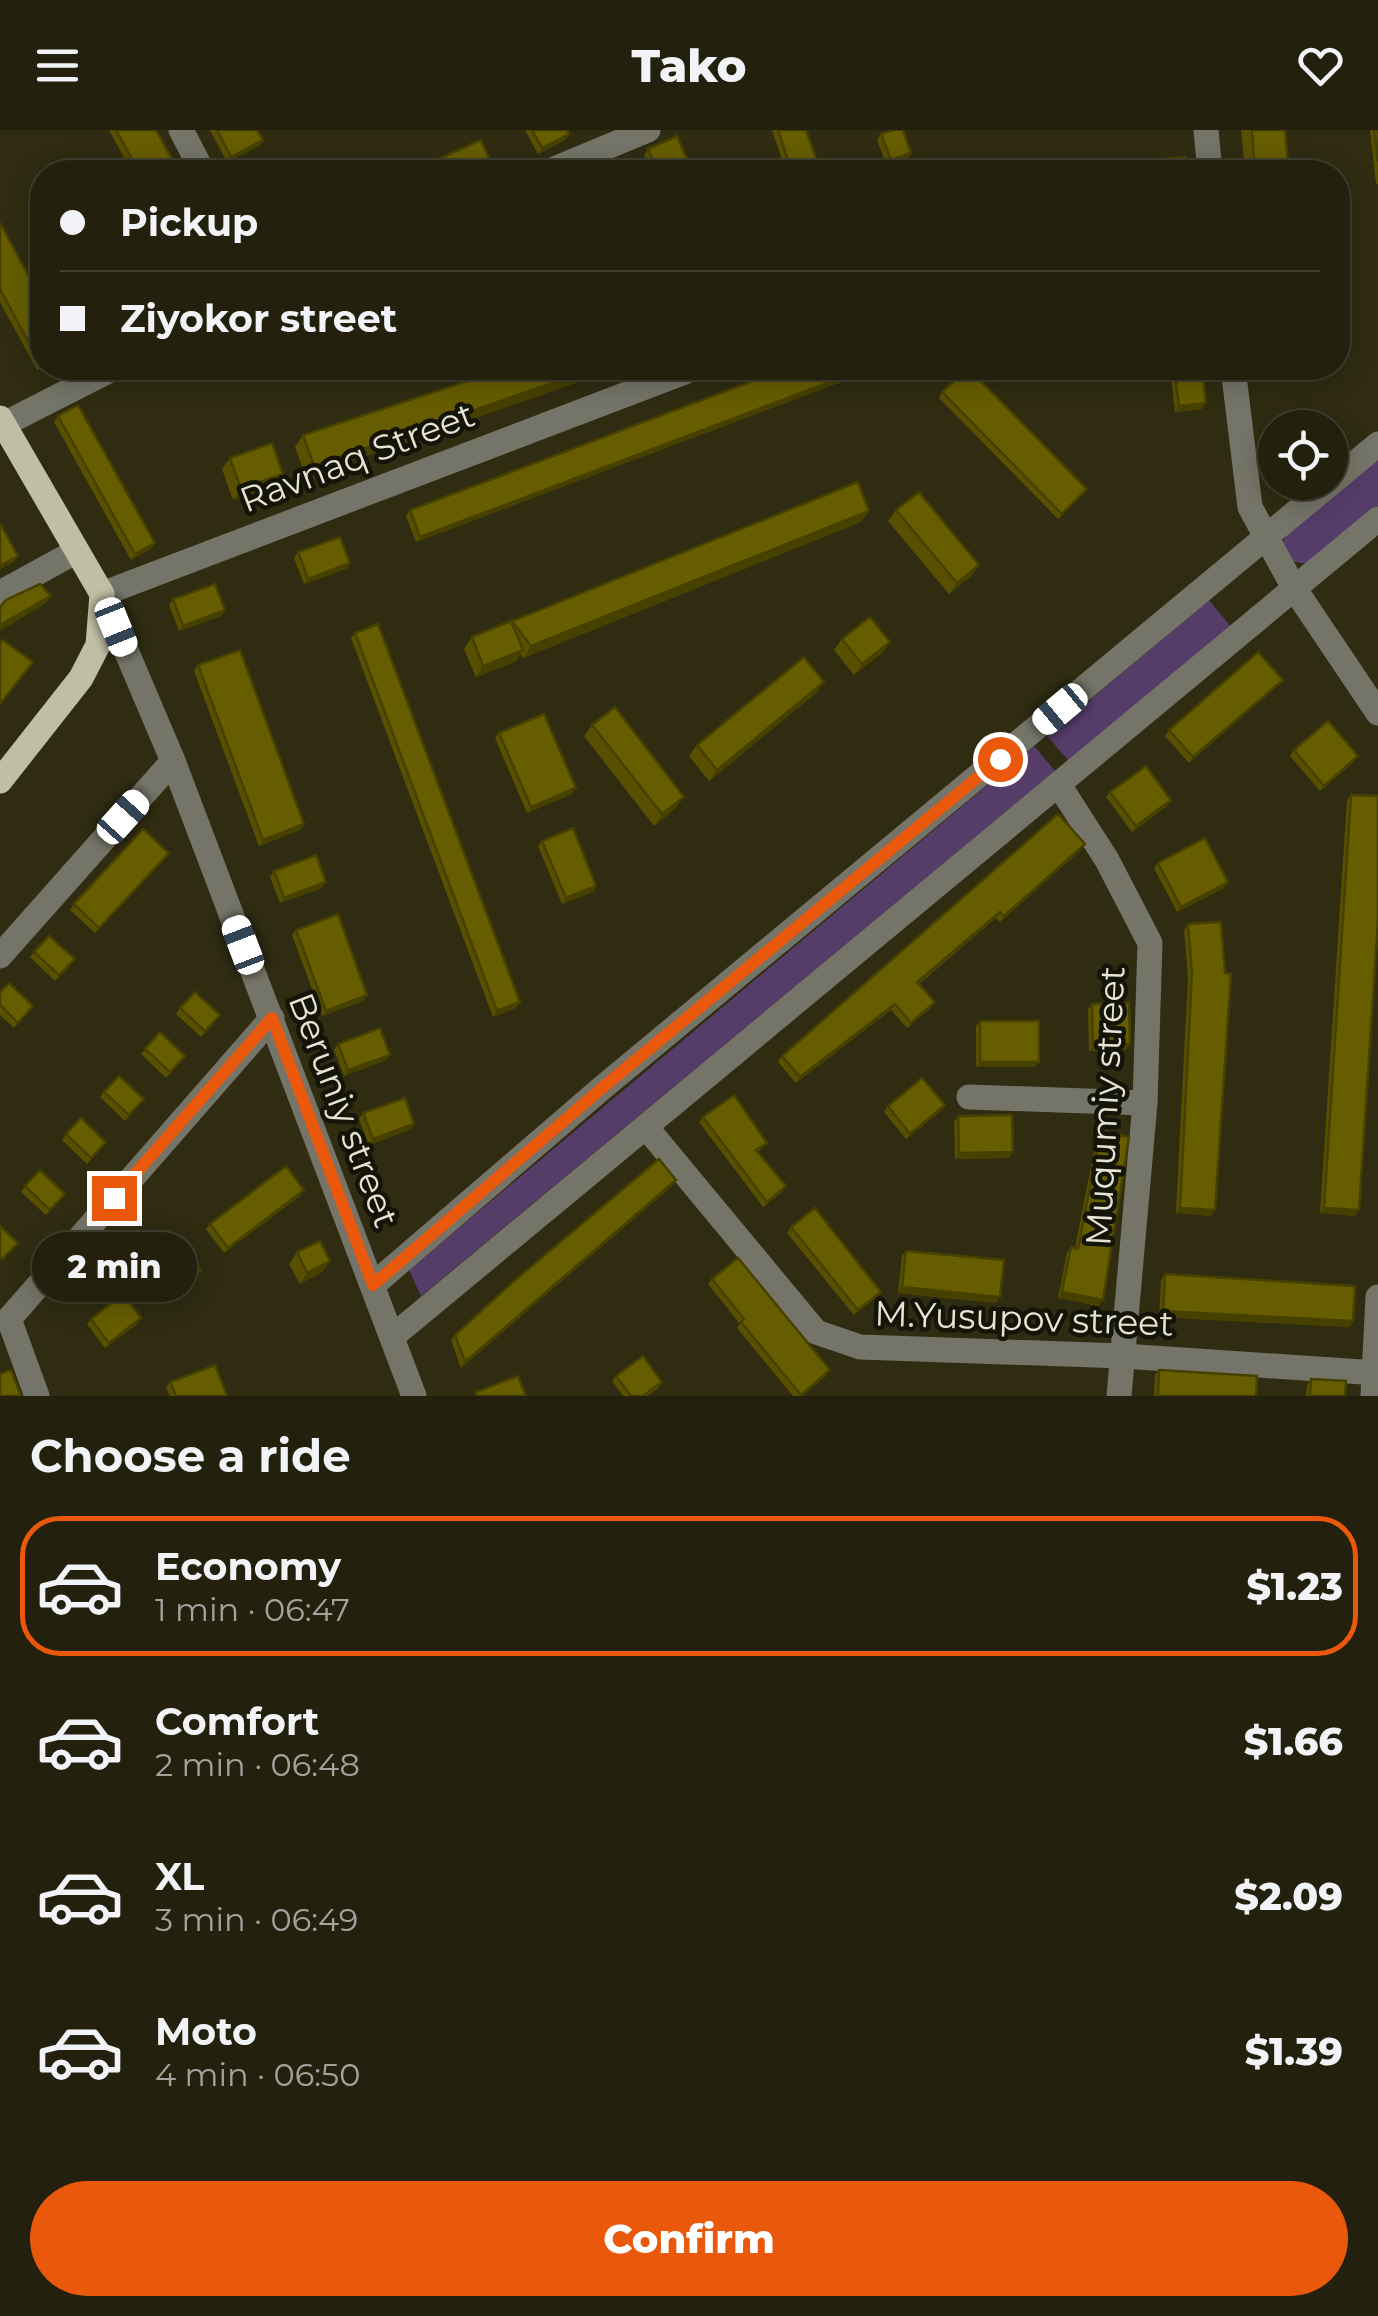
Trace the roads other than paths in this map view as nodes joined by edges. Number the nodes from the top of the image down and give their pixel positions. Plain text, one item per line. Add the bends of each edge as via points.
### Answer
1 (181, 130) edge
2 (648, 130) edge
3 (1206, 130) edge
4 (612, 136) edge
5 (197, 160) edge
6 (569, 160) edge
7 (1209, 160) edge
8 (89, 380) edge
9 (664, 380) edge
10 (1234, 380) edge
11 (2, 421) edge
12 (1378, 444) edge
13 (1378, 519) edge
14 (1263, 537) junction
15 (75, 552) junction
16 (1294, 588) junction
17 (0, 592) edge
18 (102, 594) junction
19 (1378, 713) edge
20 (173, 761) junction
21 (0, 781) edge
22 (1059, 785) junction
23 (0, 956) edge
24 (272, 1018) junction
25 (969, 1097) dead end
26 (1145, 1103) junction
27 (646, 1126) junction
28 (373, 1285) junction
29 (1378, 1297) edge
30 (392, 1337) junction
31 (1122, 1356) junction
32 (1375, 1381) edge
33 (37, 1396) edge
34 (414, 1396) edge
35 (1119, 1396) edge

1 - 5 street
2 - 4 street
3 - 7 street
4 - 6 street
8 - 11 street
9 - 18 street, Ravnaq Street
10 - 14 street via 1250,507
11 - 15 main road, Beruniy street
12 - 14 street
13 - 16 street
14 - 16 street
14 - 28 street
15 - 17 street
15 - 18 main road, Beruniy street
16 - 19 street
16 - 22 street
18 - 20 street, Beruniy street
18 - 21 main road via 98,646 81,678
20 - 23 street
20 - 24 street, Beruniy street
22 - 26 street, Muqumiy street via 1108,860 1150,943
22 - 27 street
24 - 28 street, Beruniy street
24 - 33 street via 9,1318
25 - 26 street
26 - 31 street, Muqumiy street
27 - 30 street
27 - 31 street, M.Yusupov street via 816,1332 860,1348
28 - 30 street, Beruniy street
29 - 32 street
30 - 34 street, Beruniy street
31 - 32 street, M.Yusupov street
31 - 35 street, Muqumiy street

